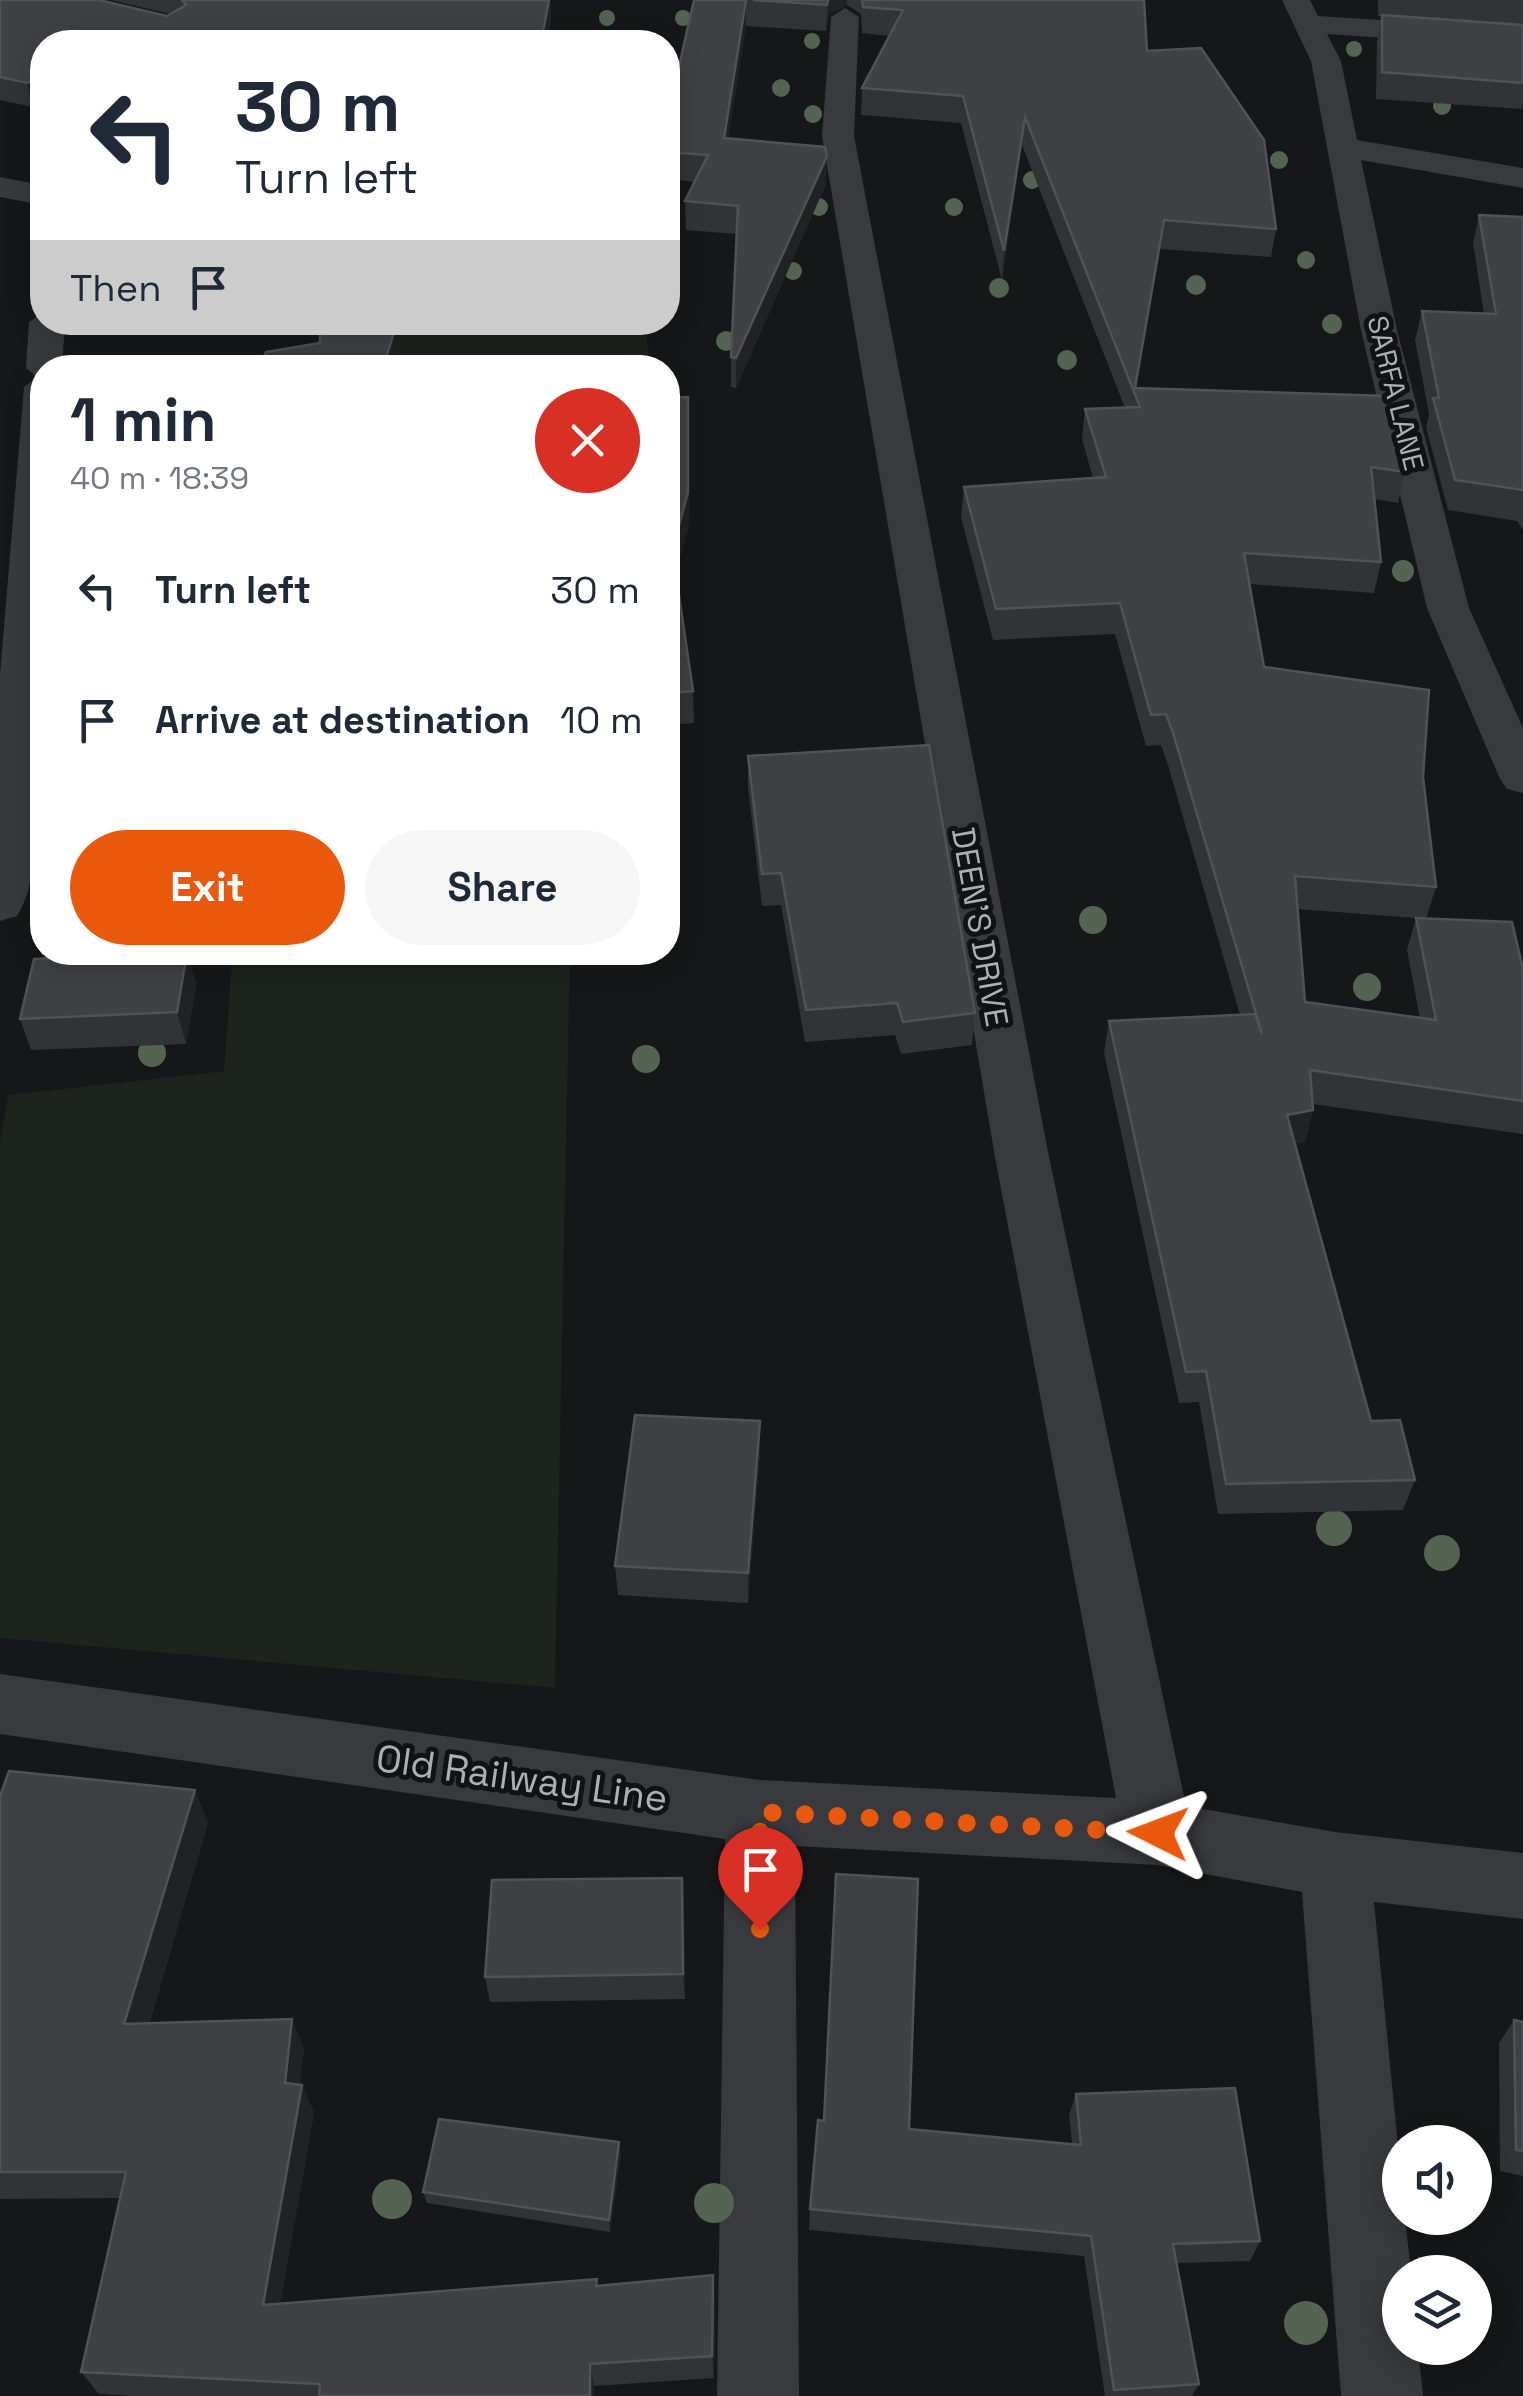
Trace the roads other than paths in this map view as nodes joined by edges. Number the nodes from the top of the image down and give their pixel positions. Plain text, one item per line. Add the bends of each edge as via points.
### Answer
1 (1302, 12) edge
2 (845, 17) dead end
3 (1523, 38) edge
4 (1343, 147) junction
5 (1523, 178) edge
6 (0, 188) edge
7 (30, 193) edge
8 (30, 557) edge
9 (1523, 779) edge
10 (0, 905) edge
11 (0, 1704) edge
12 (760, 1812) junction
13 (1158, 1833) junction
14 (1334, 1865) junction
15 (1523, 1886) edge
16 (758, 2396) edge
17 (1382, 2396) edge

1 - 3 street
1 - 4 street, SARFA LANE via 1326,61
2 - 13 street, DEEN'S DRIVE via 838,136 1022,1157
4 - 5 street
4 - 9 street, SARFA LANE via 1379,330 1448,608
6 - 7 street
8 - 10 street
11 - 12 street, Old Railway Line
12 - 13 street, Old Railway Line
12 - 16 street
13 - 14 street, Old Railway Line
14 - 15 street, Old Railway Line
14 - 17 street

